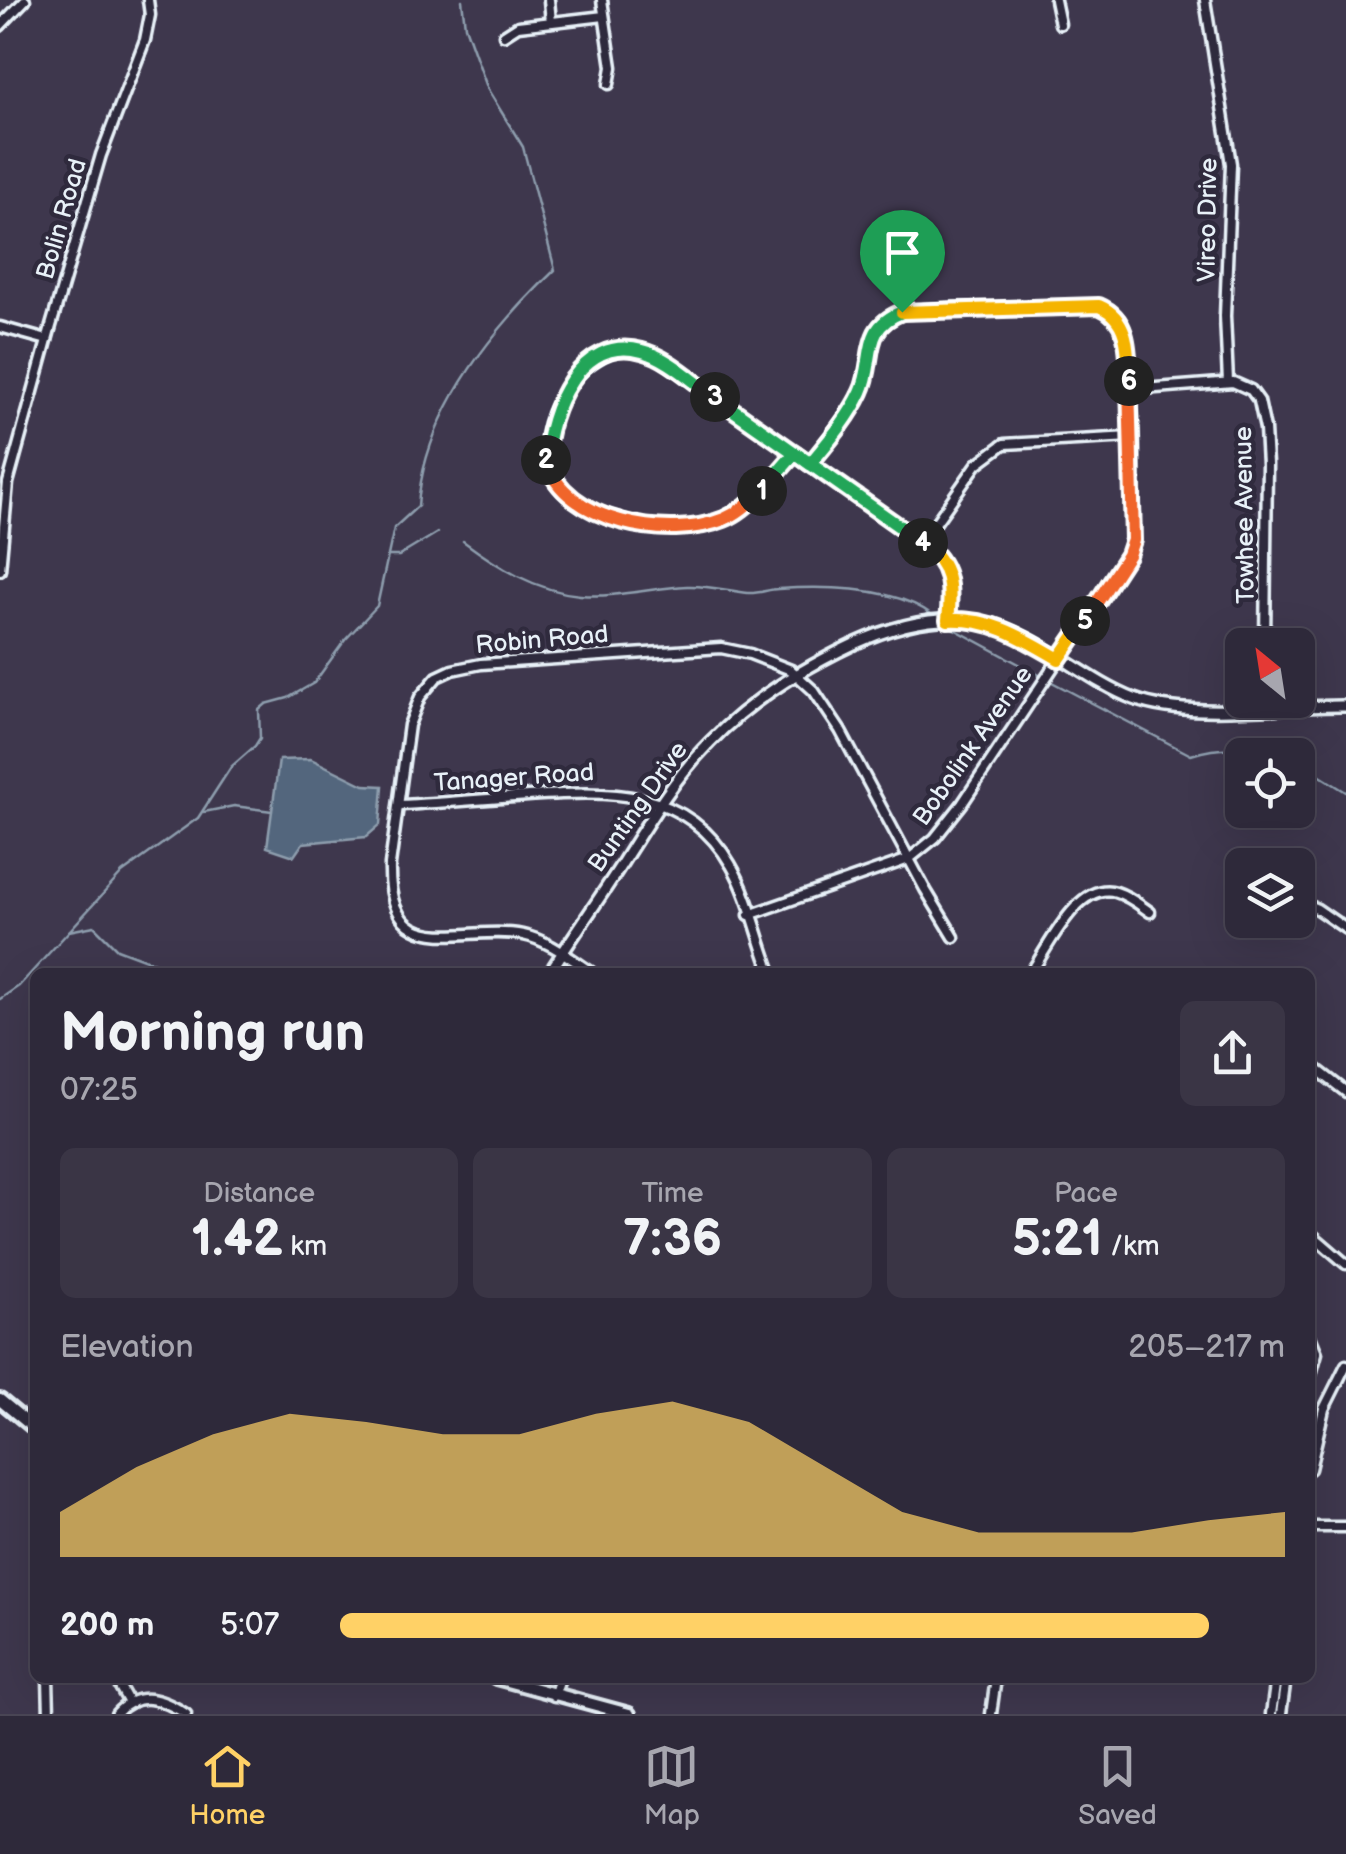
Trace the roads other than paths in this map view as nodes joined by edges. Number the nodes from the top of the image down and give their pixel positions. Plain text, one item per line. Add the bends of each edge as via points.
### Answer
1 (25, 0) edge
2 (148, 0) edge
3 (549, 0) edge
4 (602, 0) edge
5 (1055, 0) edge
6 (1205, 0) edge
7 (604, 16) junction
8 (551, 22) junction
9 (1060, 24) dead end
10 (0, 26) edge
11 (504, 35) dead end
12 (609, 84) dead end
13 (0, 327) edge
14 (48, 340) junction
15 (1228, 382) junction
16 (1130, 390) junction
17 (1131, 437) junction
18 (795, 453) junction
19 (810, 464) junction
20 (0, 468) edge
21 (12, 471) junction
22 (922, 542) junction
23 (0, 570) edge
24 (948, 620) junction
25 (1266, 628) edge
26 (1059, 659) junction
27 (798, 674) junction
28 (1225, 704) edge
29 (1315, 705) edge
30 (1346, 706) edge
31 (659, 805) junction
32 (398, 806) junction
33 (908, 859) junction
34 (1315, 908) edge
35 (1150, 912) dead end
36 (749, 915) junction
37 (1346, 929) edge
38 (954, 936) dead end
39 (562, 953) junction
40 (553, 968) edge
41 (585, 968) edge
42 (769, 968) edge
43 (1034, 968) edge
44 (1315, 1068) edge
45 (1346, 1092) edge
46 (1315, 1237) edge
47 (1346, 1264) edge
48 (1346, 1365) edge
49 (0, 1400) edge
50 (1315, 1406) edge
51 (1324, 1409) junction
52 (30, 1425) edge
53 (1315, 1448) edge
54 (1315, 1527) edge
55 (1346, 1527) edge
56 (48, 1683) edge
57 (118, 1683) edge
58 (512, 1683) edge
59 (558, 1683) edge
60 (995, 1683) edge
61 (1275, 1683) edge
62 (1285, 1683) edge
63 (554, 1696) junction
64 (129, 1703) junction
65 (50, 1714) edge
66 (116, 1714) edge
67 (186, 1714) edge
68 (630, 1714) edge
69 (991, 1714) edge
70 (1271, 1714) edge
71 (1281, 1714) edge

1 - 10 street
2 - 14 street, Bolin Road via 145,40 100,155
3 - 8 street
4 - 7 street
5 - 9 street
6 - 15 street, Vireo Drive via 1231,164
7 - 8 street
7 - 12 street
8 - 11 street
13 - 14 street
14 - 21 street, Bolin Road
15 - 16 street
15 - 25 street, Towhee Avenue via 1255,395 1266,428
16 - 17 street, Bobolink Avenue
16 - 19 street, Bobolink Avenue via 1123,327 1104,308 910,310 878,330 861,394
17 - 22 street via 1004,444 978,464
17 - 26 street, Bobolink Avenue via 1132,548
18 - 18 street via 657,356 628,349 595,359 573,378 552,419 546,458 558,486 583,506 673,528 730,516
18 - 19 street
19 - 22 street
20 - 21 street
21 - 23 street, Bolin Road
22 - 24 street via 946,569
24 - 26 street, Bunting Drive via 1003,628
24 - 27 street, Bunting Drive via 892,628
26 - 28 street, Bunting Drive via 1158,705
26 - 33 street, Bobolink Avenue via 944,828
27 - 31 street, Bunting Drive via 711,741
27 - 32 street, Robin Road via 750,654 708,647 452,670 431,682 415,706
27 - 33 street, Robin Road via 840,730
29 - 30 street, Bunting Drive
31 - 32 street, Tanager Road via 602,792
31 - 36 street, Tanager Road via 717,845 738,878
31 - 39 street, Bunting Drive
32 - 39 street, Robin Road via 390,886 408,922 443,937 529,936
33 - 36 street, Bobolink Avenue
33 - 38 street, Robin Road
34 - 37 street
35 - 43 street via 1116,892 1087,896
36 - 42 street, Tanager Road
39 - 40 street, Bunting Drive
39 - 41 street, Robin Road
44 - 45 street
46 - 47 street
48 - 51 street
49 - 52 main road
50 - 51 street
51 - 53 street
54 - 55 street
56 - 65 street
57 - 64 street
58 - 63 main road
59 - 63 street
60 - 69 street
61 - 70 street
62 - 71 street
63 - 68 main road
64 - 66 street
64 - 67 street via 158,1698

